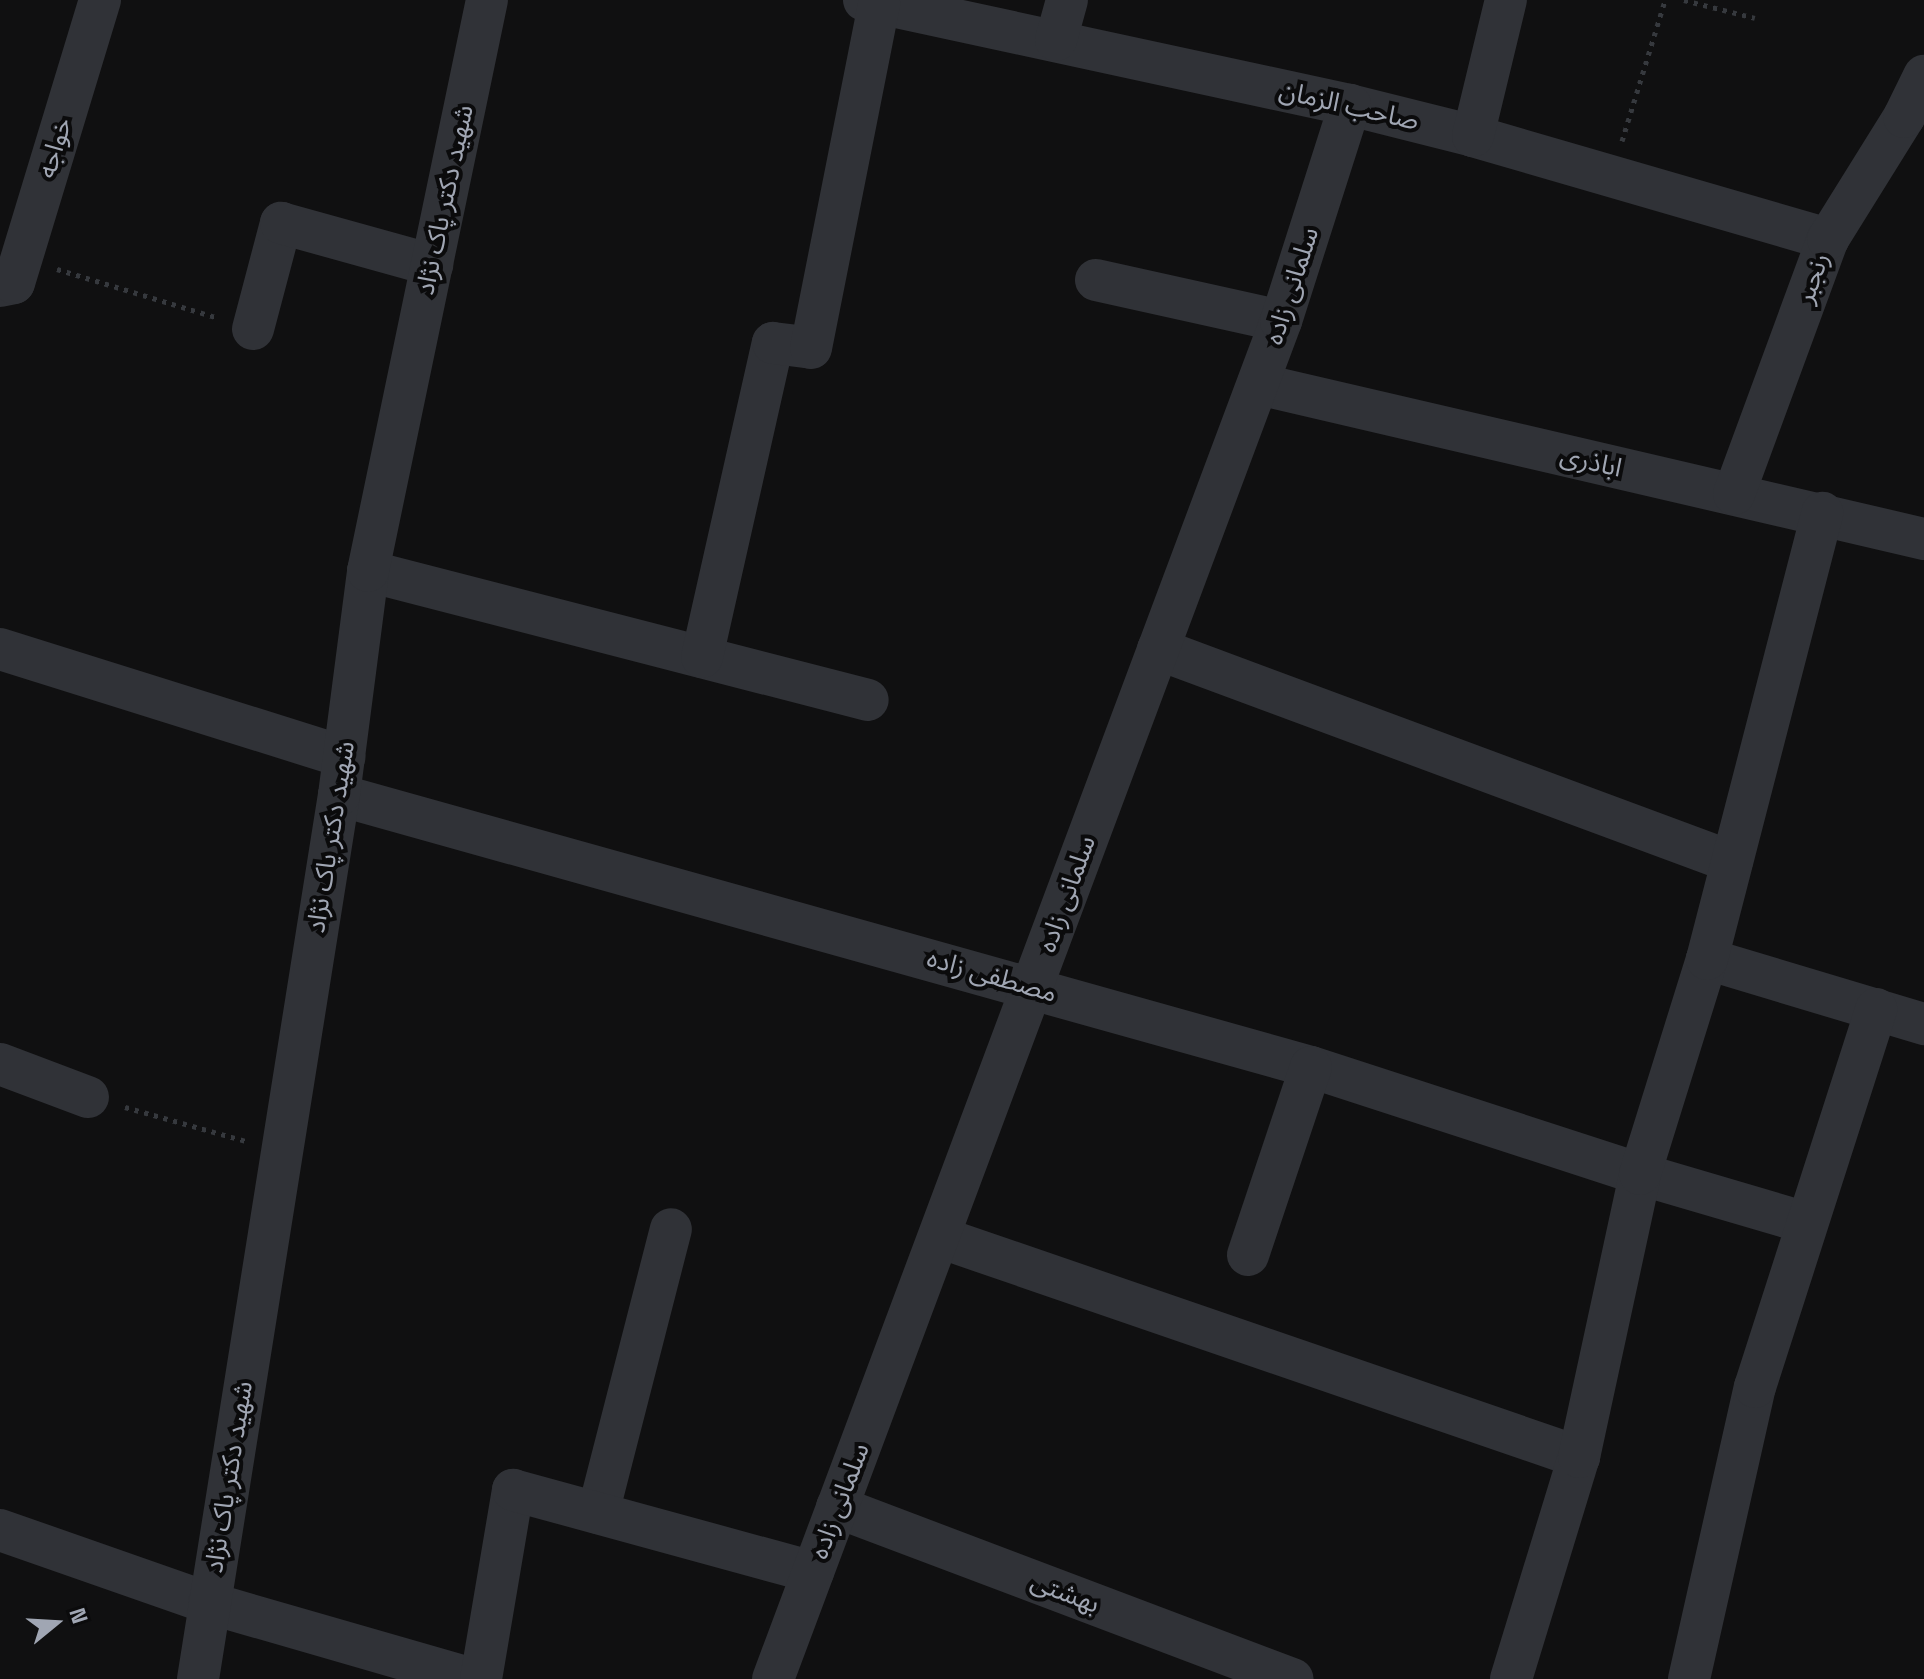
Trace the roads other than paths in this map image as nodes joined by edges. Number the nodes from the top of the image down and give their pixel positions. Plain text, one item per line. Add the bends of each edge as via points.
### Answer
1 (100, 0) edge
2 (487, 0) edge
3 (1067, 0) edge
4 (1506, 0) edge
5 (872, 2) edge
6 (1056, 40) junction
7 (1924, 76) edge
8 (1350, 105) junction
9 (1914, 119) edge
10 (1473, 136) junction
11 (1828, 239) junction
12 (432, 265) junction
13 (11, 272) edge
14 (1096, 280) dead end
15 (1281, 321) junction
16 (253, 329) road end
17 (1258, 384) junction
18 (1734, 494) junction
19 (1822, 513) junction
20 (1924, 539) edge
21 (368, 571) junction
22 (0, 649) edge
23 (1158, 649) junction
24 (702, 657) junction
25 (868, 700) dead end
26 (342, 776) junction
27 (1732, 862) junction
28 (1707, 959) junction
29 (1032, 987) junction
30 (1876, 1009) junction
31 (1924, 1024) edge
32 (0, 1064) edge
33 (1311, 1067) junction
34 (88, 1097) road end
35 (1640, 1174) junction
36 (1806, 1223) junction
37 (671, 1229) dead end
38 (939, 1237) junction
39 (1248, 1255) dead end
40 (1579, 1457) junction
41 (837, 1507) junction
42 (598, 1513) junction
43 (0, 1530) edge
44 (813, 1572) junction
45 (209, 1603) junction
46 (198, 1679) edge
47 (473, 1679) edge
48 (481, 1679) edge
49 (773, 1679) edge
50 (1293, 1679) edge
51 (1511, 1679) edge
52 (1689, 1679) edge

1 - 13 street, خواجه
2 - 12 street, شهید دکتر پاک نژاد
3 - 6 street
4 - 10 street
5 - 6 street, صاحب الزمان
5 - 24 street via 811,348 773,343
6 - 8 street, صاحب الزمان
7 - 9 street, رنجبر
8 - 10 street, صاحب الزمان
8 - 15 street, سلمانی زاده
9 - 11 street, رنجبر
10 - 11 street, صاحب الزمان
11 - 18 street, رنجبر
12 - 16 street via 281,223
12 - 21 street, شهید دکتر پاک نژاد
14 - 15 street
15 - 17 street, سلمانی زاده
17 - 18 street, اباذری
17 - 23 street, سلمانی زاده
18 - 19 street, اباذری
19 - 20 street, اباذری
19 - 27 street
21 - 24 street
21 - 26 street, شهید دکتر پاک نژاد
22 - 26 street, مصطفی زاده
23 - 27 street
23 - 29 street, سلمانی زاده
24 - 25 street
26 - 29 street, مصطفی زاده
26 - 45 street, شهید دکتر پاک نژاد
27 - 28 street
28 - 30 street
28 - 35 street
29 - 33 street, مصطفی زاده
29 - 38 street, سلمانی زاده
30 - 31 street
30 - 36 street
32 - 34 street
33 - 35 street, مصطفی زاده
33 - 39 street
35 - 36 street, مصطفی زاده
35 - 40 street
36 - 52 street via 1755,1387
37 - 42 street
38 - 40 street
38 - 41 street, سلمانی زاده
40 - 51 street
41 - 44 street, سلمانی زاده
41 - 50 street, بهشتی
42 - 44 street
42 - 48 street via 513,1490
43 - 45 street
44 - 49 street, سلمانی زاده
45 - 46 street, شهید دکتر پاک نژاد
45 - 47 street

